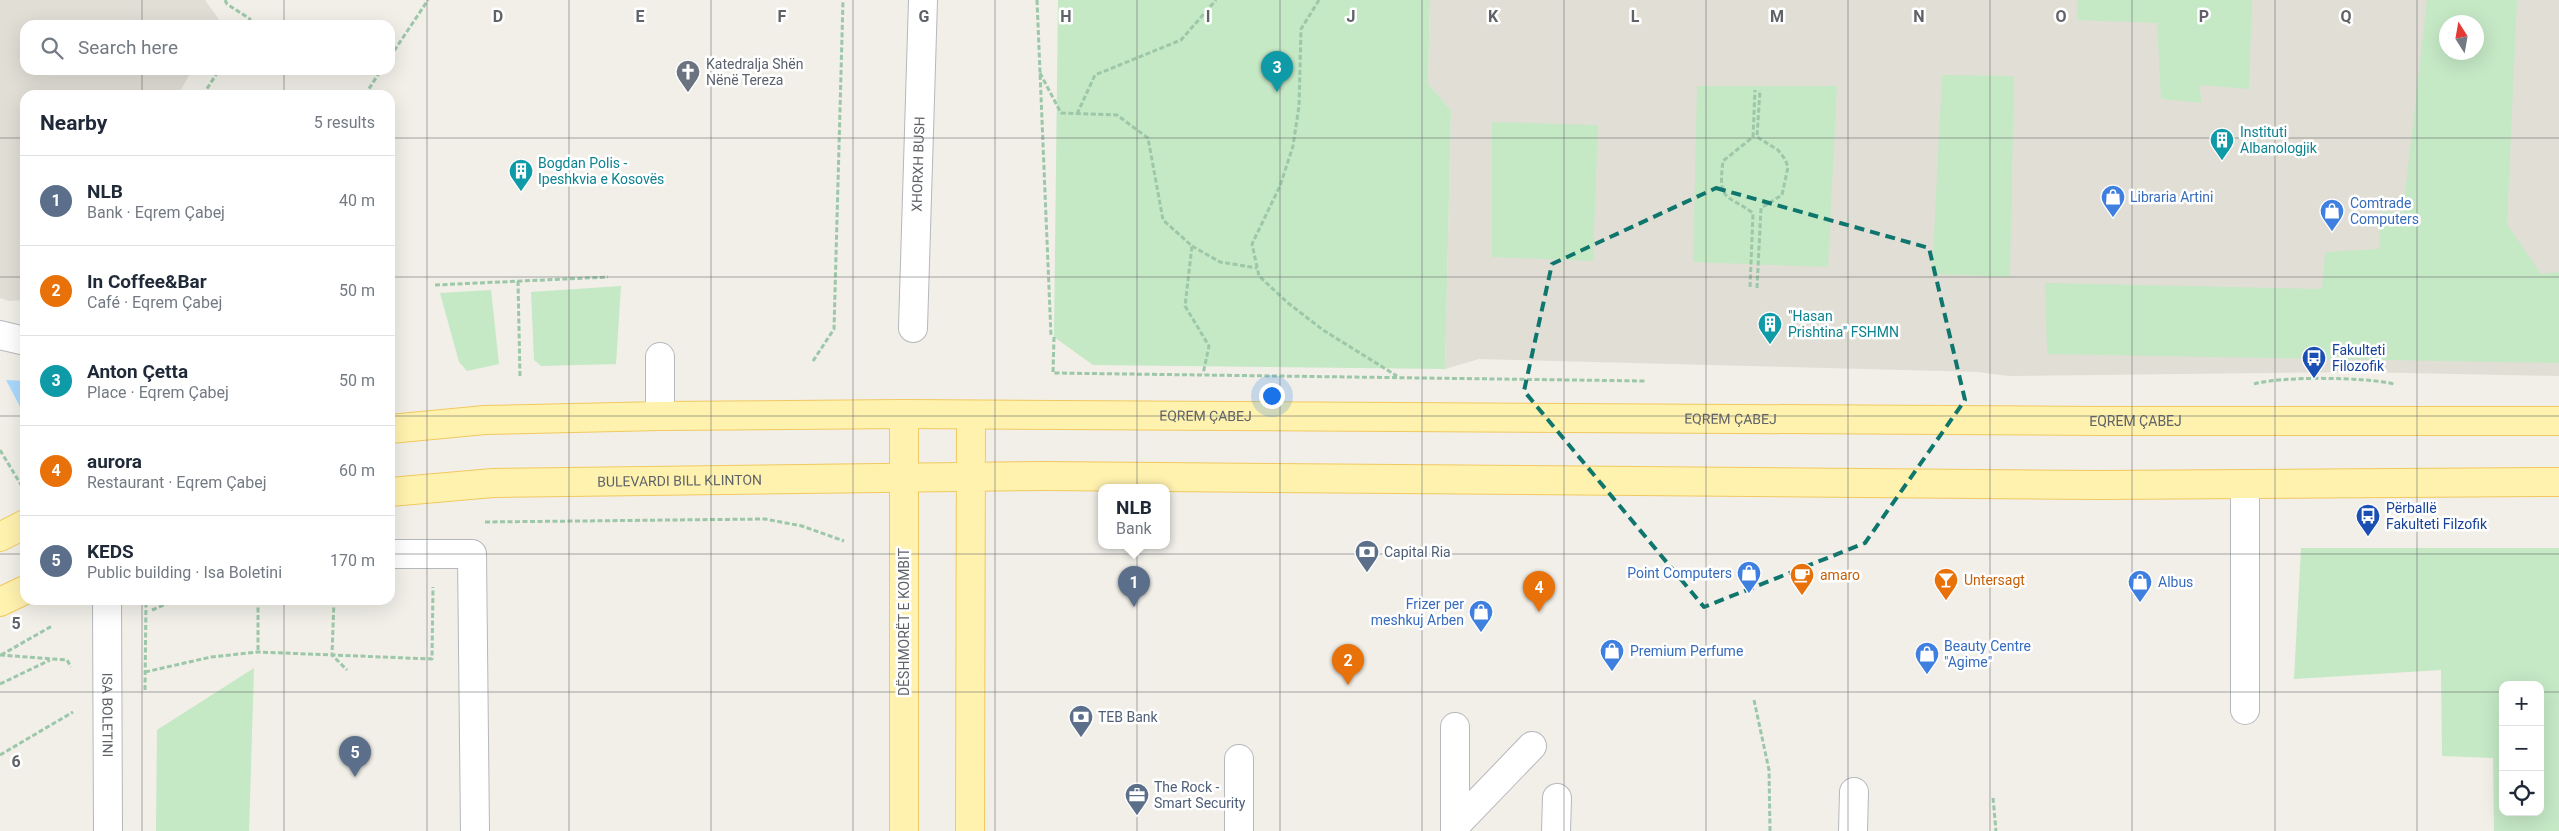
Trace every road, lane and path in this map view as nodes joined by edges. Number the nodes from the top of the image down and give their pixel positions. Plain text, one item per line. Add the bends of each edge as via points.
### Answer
1 (225, 0) edge
2 (428, 0) edge
3 (843, 0) edge
4 (923, 0) edge
5 (1037, 0) edge
6 (1216, 0) edge
7 (1319, 0) edge
8 (250, 20) edge
9 (395, 50) edge
10 (1040, 73) junction
11 (216, 75) edge
12 (378, 75) edge
13 (206, 90) edge
14 (368, 90) edge
15 (1755, 90) dead end
16 (1760, 90) dead end
17 (1077, 114) junction
18 (1192, 246) junction
19 (1257, 268) junction
20 (608, 277) dead end
21 (518, 281) junction
22 (435, 285) dead end
23 (1750, 287) dead end
24 (1757, 288) dead end
25 (913, 328) dead end
26 (0, 335) edge
27 (20, 340) edge
28 (660, 357) dead end
29 (813, 361) dead end
30 (1053, 373) dead end
31 (1203, 374) dead end
32 (520, 377) dead end
33 (1398, 377) dead end
34 (904, 414) junction
35 (971, 415) junction
36 (660, 416) junction
37 (2559, 421) edge
38 (395, 429) edge
39 (0, 450) edge
40 (904, 477) junction
41 (970, 477) junction
42 (2559, 482) edge
43 (20, 483) edge
44 (2245, 484) junction
45 (395, 492) edge
46 (478, 522) dead end
47 (20, 527) edge
48 (0, 538) edge
49 (844, 541) dead end
50 (395, 554) edge
51 (434, 554) junction
52 (20, 592) edge
53 (0, 602) edge
54 (108, 605) edge
55 (164, 605) edge
56 (258, 605) edge
57 (334, 605) edge
58 (152, 610) dead end
59 (52, 626) dead end
60 (258, 652) junction
61 (0, 655) edge
62 (332, 655) junction
63 (50, 660) junction
64 (347, 670) dead end
65 (145, 672) dead end
66 (76, 675) dead end
67 (0, 684) edge
68 (1754, 700) dead end
69 (77, 709) dead end
70 (2245, 710) dead end
71 (1455, 727) dead end
72 (1532, 746) dead end
73 (0, 755) edge
74 (1239, 759) dead end
75 (1854, 792) dead end
76 (1557, 798) dead end
77 (1993, 798) dead end
78 (1455, 829) edge
79 (108, 831) edge
80 (475, 831) edge
81 (904, 831) edge
82 (970, 831) edge
83 (1240, 831) edge
84 (1556, 831) edge
85 (1770, 831) edge
86 (1853, 831) edge
87 (1996, 831) edge

1 - 8 path
2 - 9 path
3 - 29 path via 834,329
4 - 25 street, XHORXH BUSH
5 - 10 path
6 - 17 path via 1181,40 1095,75
7 - 19 path via 1302,29 1294,146 1280,186 1252,244
10 - 17 path via 1061,114
10 - 30 path
11 - 13 path
12 - 14 path
15 - 23 path via 1753,137 1723,161 1721,180 1723,192 1730,201 1753,213
16 - 24 path via 1757,137 1782,154 1788,167 1782,195 1761,208
17 - 18 path via 1118,115 1148,138 1163,220
18 - 19 path via 1220,262
18 - 31 path via 1185,306 1209,346
19 - 33 path via 1259,276 1323,330
20 - 21 path
21 - 22 path
21 - 32 path
26 - 27 street
28 - 36 street
34 - 35 main road, EQREM ÇABEJ
34 - 36 main road
34 - 40 main road, DËSHMORËT E KOMBIT
35 - 37 main road, EQREM ÇABEJ
35 - 41 main road
36 - 38 main road via 485,420
39 - 43 path
40 - 41 main road, BULEVARDI BILL KLINTON
40 - 45 main road, BULEVARDI BILL KLINTON via 492,483
40 - 81 main road, DËSHMORËT E KOMBIT
41 - 44 main road
41 - 82 main road
42 - 44 main road
44 - 70 street
46 - 49 path via 765,519 802,526
47 - 48 main road
50 - 51 street
51 - 62 path via 432,659
51 - 80 street via 472,554
52 - 53 main road
54 - 79 street, ISA BOLETINI
55 - 58 path
56 - 60 path
57 - 62 path
59 - 61 path
60 - 62 path
60 - 65 path via 211,656
61 - 63 path
62 - 64 path
63 - 66 path via 67,660
63 - 67 path
68 - 85 path via 1769,770
69 - 73 path
71 - 78 street
72 - 78 street
74 - 83 street
75 - 86 street
76 - 84 street
77 - 87 path

